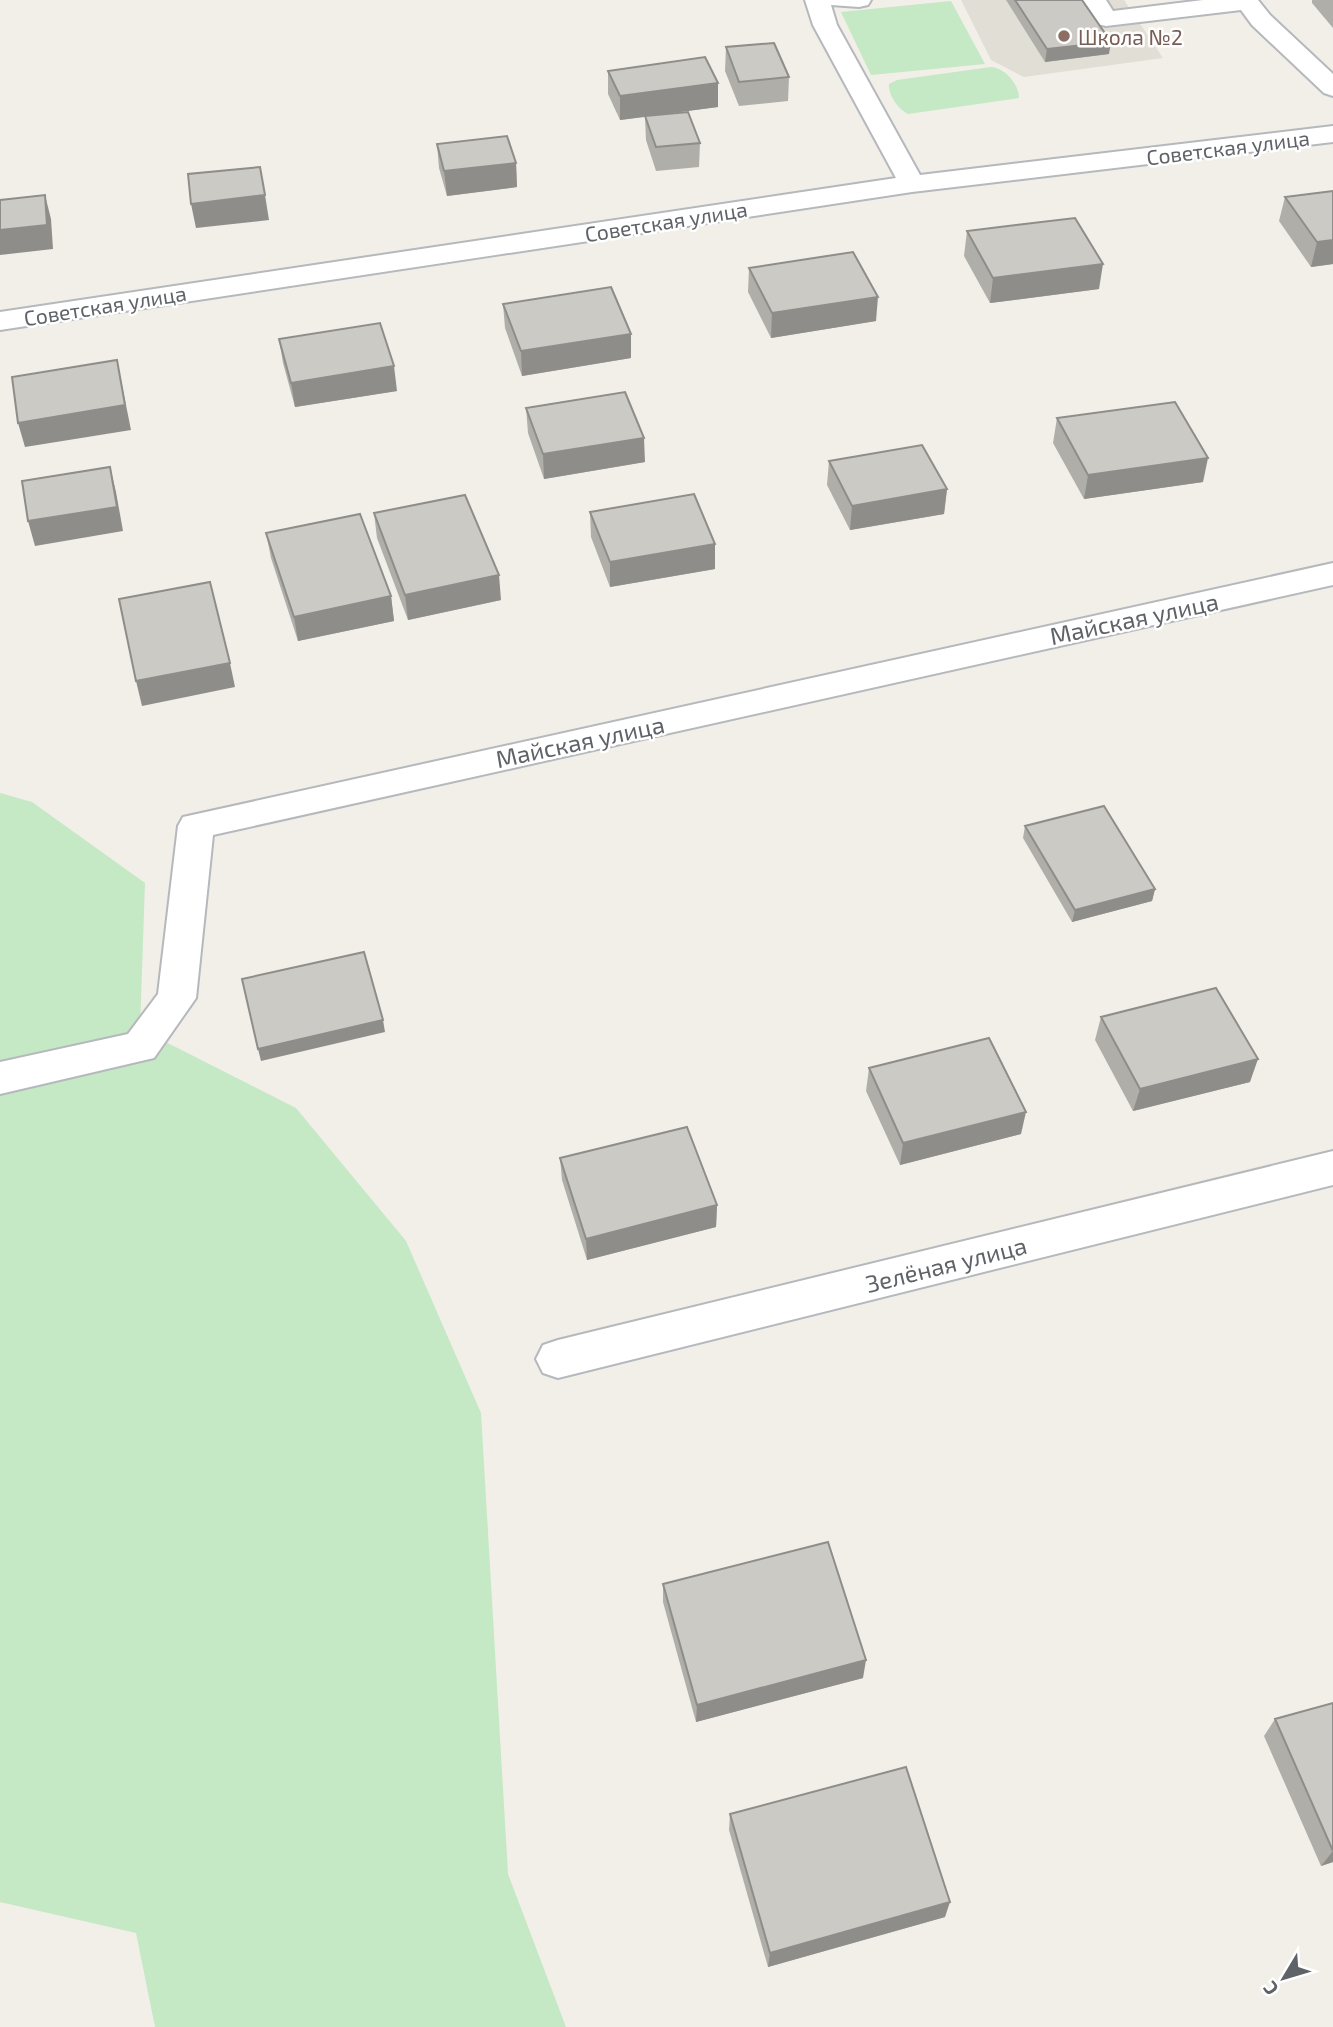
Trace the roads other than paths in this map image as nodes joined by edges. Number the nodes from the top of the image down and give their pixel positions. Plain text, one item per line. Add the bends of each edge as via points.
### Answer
1 (817, 0) edge
2 (839, 0) edge
3 (859, 0) edge
4 (1094, 0) edge
5 (1247, 1) edge
6 (1333, 88) edge
7 (1333, 134) edge
8 (912, 184) junction
9 (0, 321) edge
10 (1333, 574) edge
11 (0, 1078) edge
12 (1333, 1168) edge
13 (558, 1359) dead end

1 - 8 street via 825,25
2 - 3 street
4 - 5 street via 1106,19
5 - 6 street
7 - 8 street, Советская улица
8 - 9 street, Советская улица
10 - 11 street, Майская улица via 196,826 177,998 140,1046
12 - 13 street, Зелёная улица

